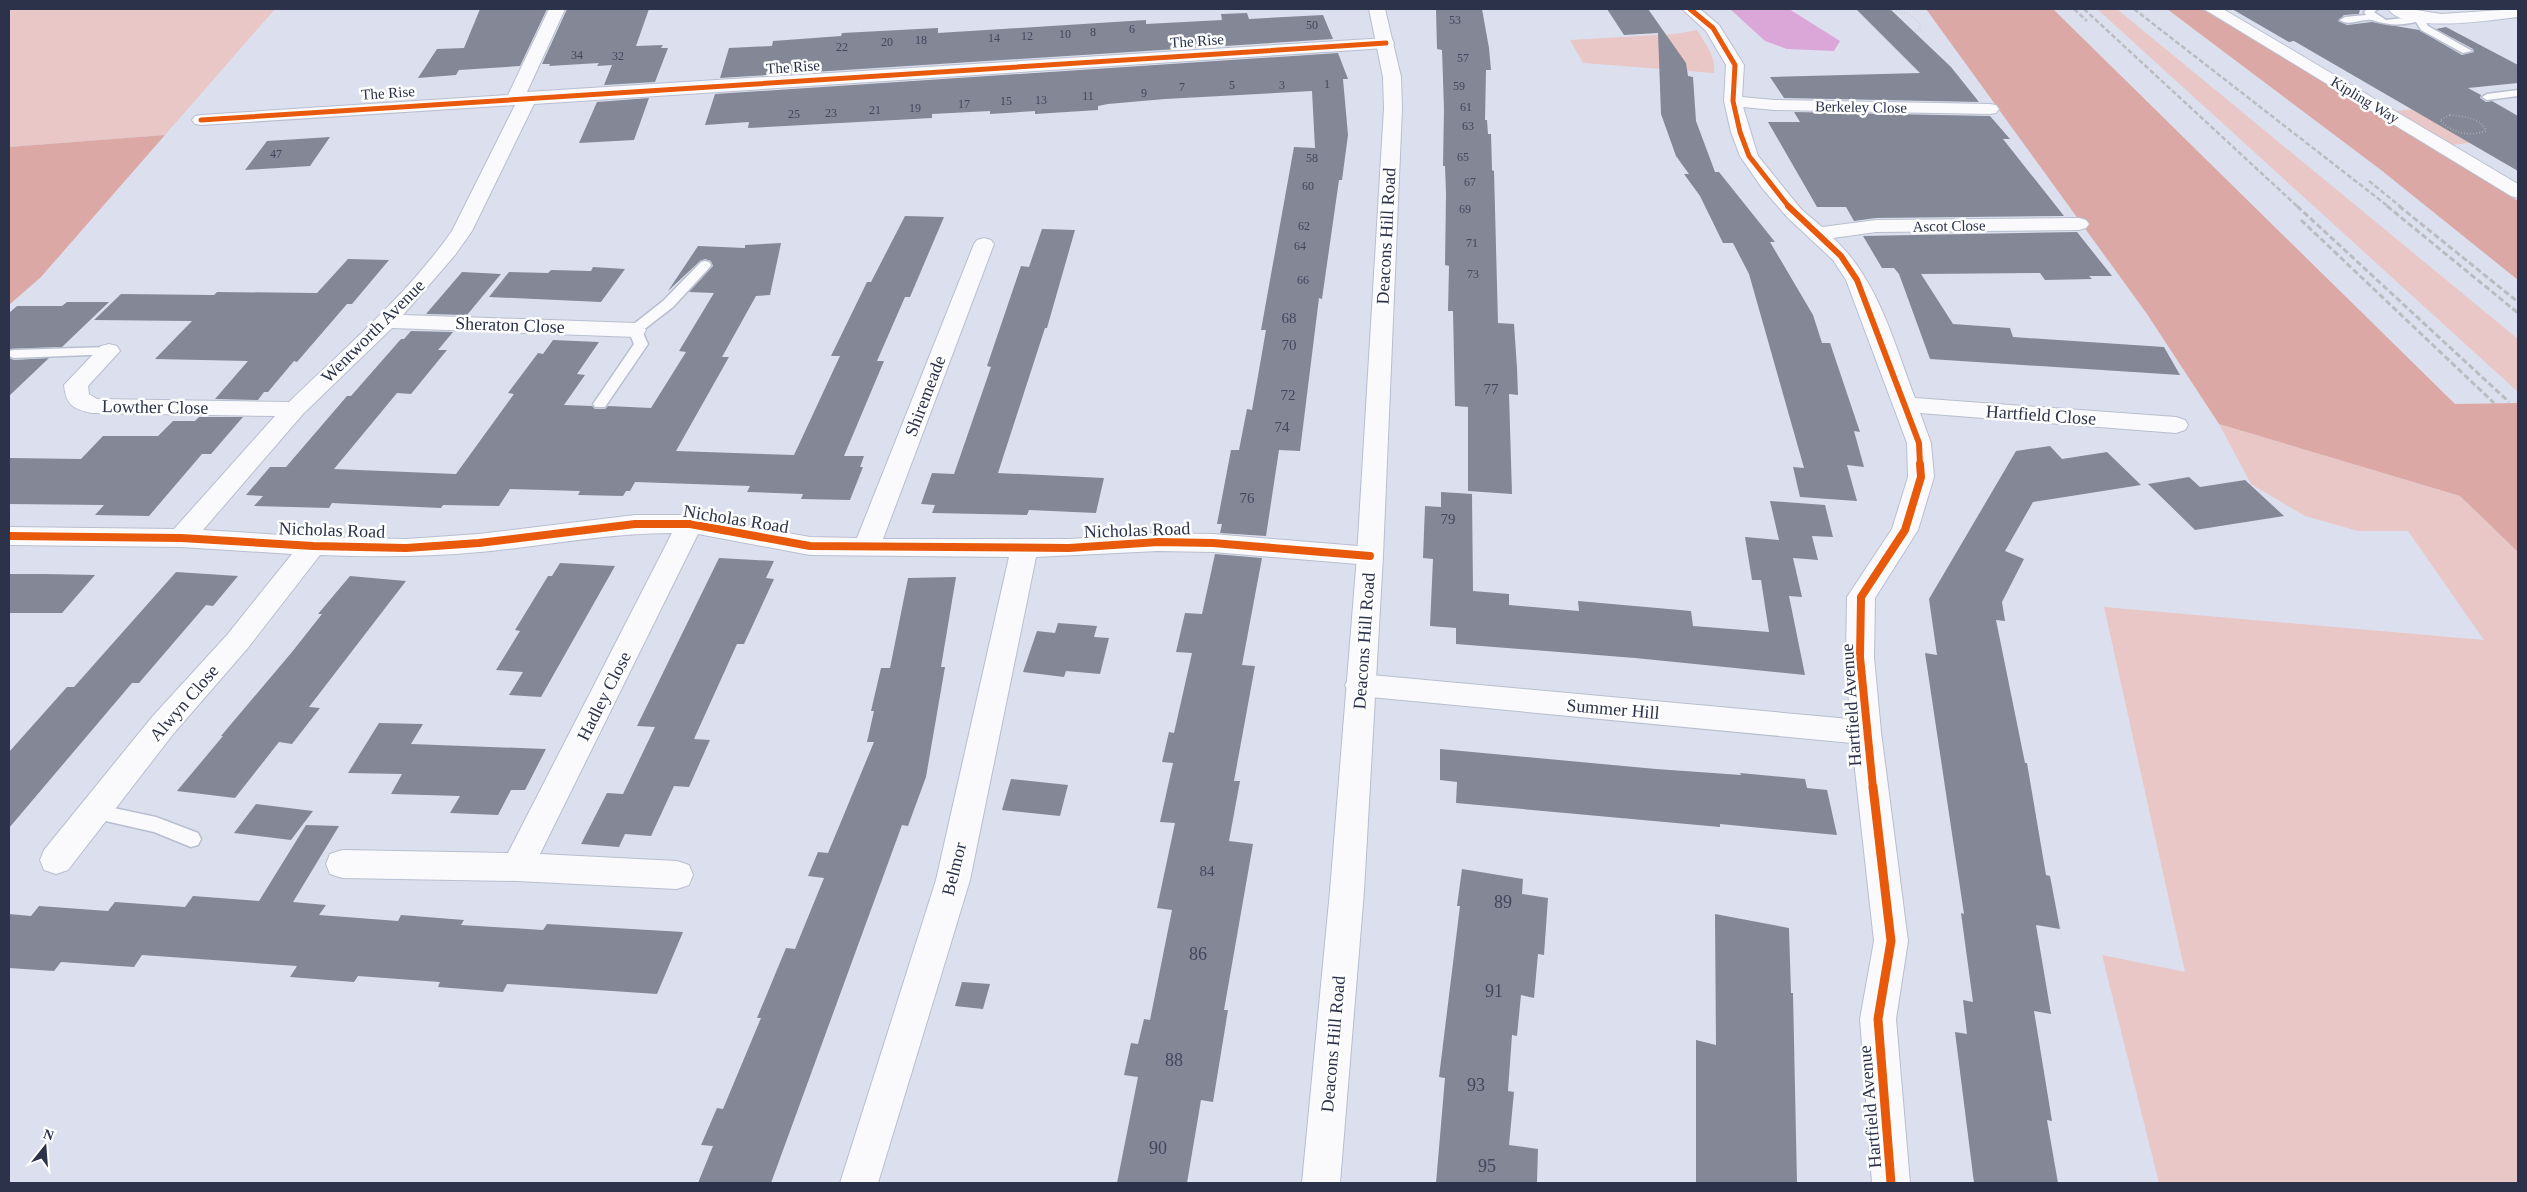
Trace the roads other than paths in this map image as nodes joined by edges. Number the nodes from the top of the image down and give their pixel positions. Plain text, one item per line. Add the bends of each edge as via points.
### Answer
1 (557, 9) edge
2 (1377, 9) edge
3 (1690, 9) edge
4 (2212, 9) edge
5 (2396, 9) edge
6 (2518, 12) edge
7 (2373, 13) edge
8 (2419, 18) junction
9 (2344, 20) dead end
10 (1386, 43) junction
11 (2467, 51) dead end
12 (2518, 93) edge
13 (2487, 97) dead end
14 (522, 98) junction
15 (1733, 101) junction
16 (1990, 109) dead end
17 (201, 120) dead end
18 (2518, 192) edge
19 (2080, 224) dead end
20 (1818, 234) junction
21 (984, 244) dead end
22 (705, 265) dead end
23 (386, 320) junction
24 (635, 330) junction
25 (109, 352) joint
26 (14, 354) dead end
27 (600, 404) dead end
28 (1906, 405) junction
29 (295, 409) junction
30 (2176, 425) dead end
31 (690, 524) junction
32 (9, 536) edge
33 (181, 538) junction
34 (313, 546) junction
35 (866, 548) junction
36 (1024, 549) junction
37 (1370, 556) junction
38 (1360, 686) junction
39 (1866, 732) junction
40 (95, 812) junction
41 (190, 839) dead end
42 (56, 860) dead end
43 (342, 864) dead end
44 (517, 867) junction
45 (677, 875) dead end
46 (859, 1183) edge
47 (1321, 1183) edge
48 (1891, 1183) edge

1 - 14 street, Wentworth Avenue
2 - 10 street, Deacons Hill Road
3 - 15 street, Hartfield Avenue via 1713,28 1735,65
4 - 18 street, Kipling Way
5 - 8 street
6 - 8 street via 2436,20
7 - 8 lane via 2400,23
7 - 9 lane
8 - 11 lane via 2424,28
10 - 14 street, The Rise
10 - 37 street, Deacons Hill Road via 1393,108
12 - 13 lane
14 - 17 street, The Rise
14 - 23 street, Wentworth Avenue via 462,230 428,276
15 - 16 street, Berkeley Close via 1774,105
15 - 20 street, Hartfield Avenue via 1749,156 1768,184
19 - 20 street, Ascot Close via 1876,226
20 - 28 street, Hartfield Avenue via 1841,256 1857,280
21 - 35 street, Shiremeade
22 - 24 lane via 668,304
23 - 24 street, Sheraton Close
23 - 29 street, Wentworth Avenue
24 - 27 lane via 642,344
25 - 26 lane
25 - 29 street, Lowther Close via 76,385 77,398 84,403 112,408
28 - 30 street, Hartfield Close
28 - 39 street, Hartfield Avenue via 1919,443 1921,477 1905,530 1861,597 1860,657
29 - 33 street, Wentworth Avenue
31 - 34 street, Nicholas Road via 635,524 478,543 415,547
31 - 35 street, Nicholas Road via 810,546
31 - 44 street, Hadley Close
32 - 33 street, Nicholas Road
33 - 34 street, Nicholas Road
34 - 40 street, Alwyn Close
35 - 36 street, Nicholas Road
36 - 37 street, Nicholas Road via 1158,542 1213,543
36 - 46 street, Belmor via 953,880
37 - 38 street, Deacons Hill Road
38 - 39 street, Summer Hill
38 - 47 street, Deacons Hill Road via 1347,892
39 - 48 street, Hartfield Avenue via 1891,941 1878,1019
40 - 41 lane via 156,825
40 - 42 street, Alwyn Close
43 - 44 street
44 - 45 street

